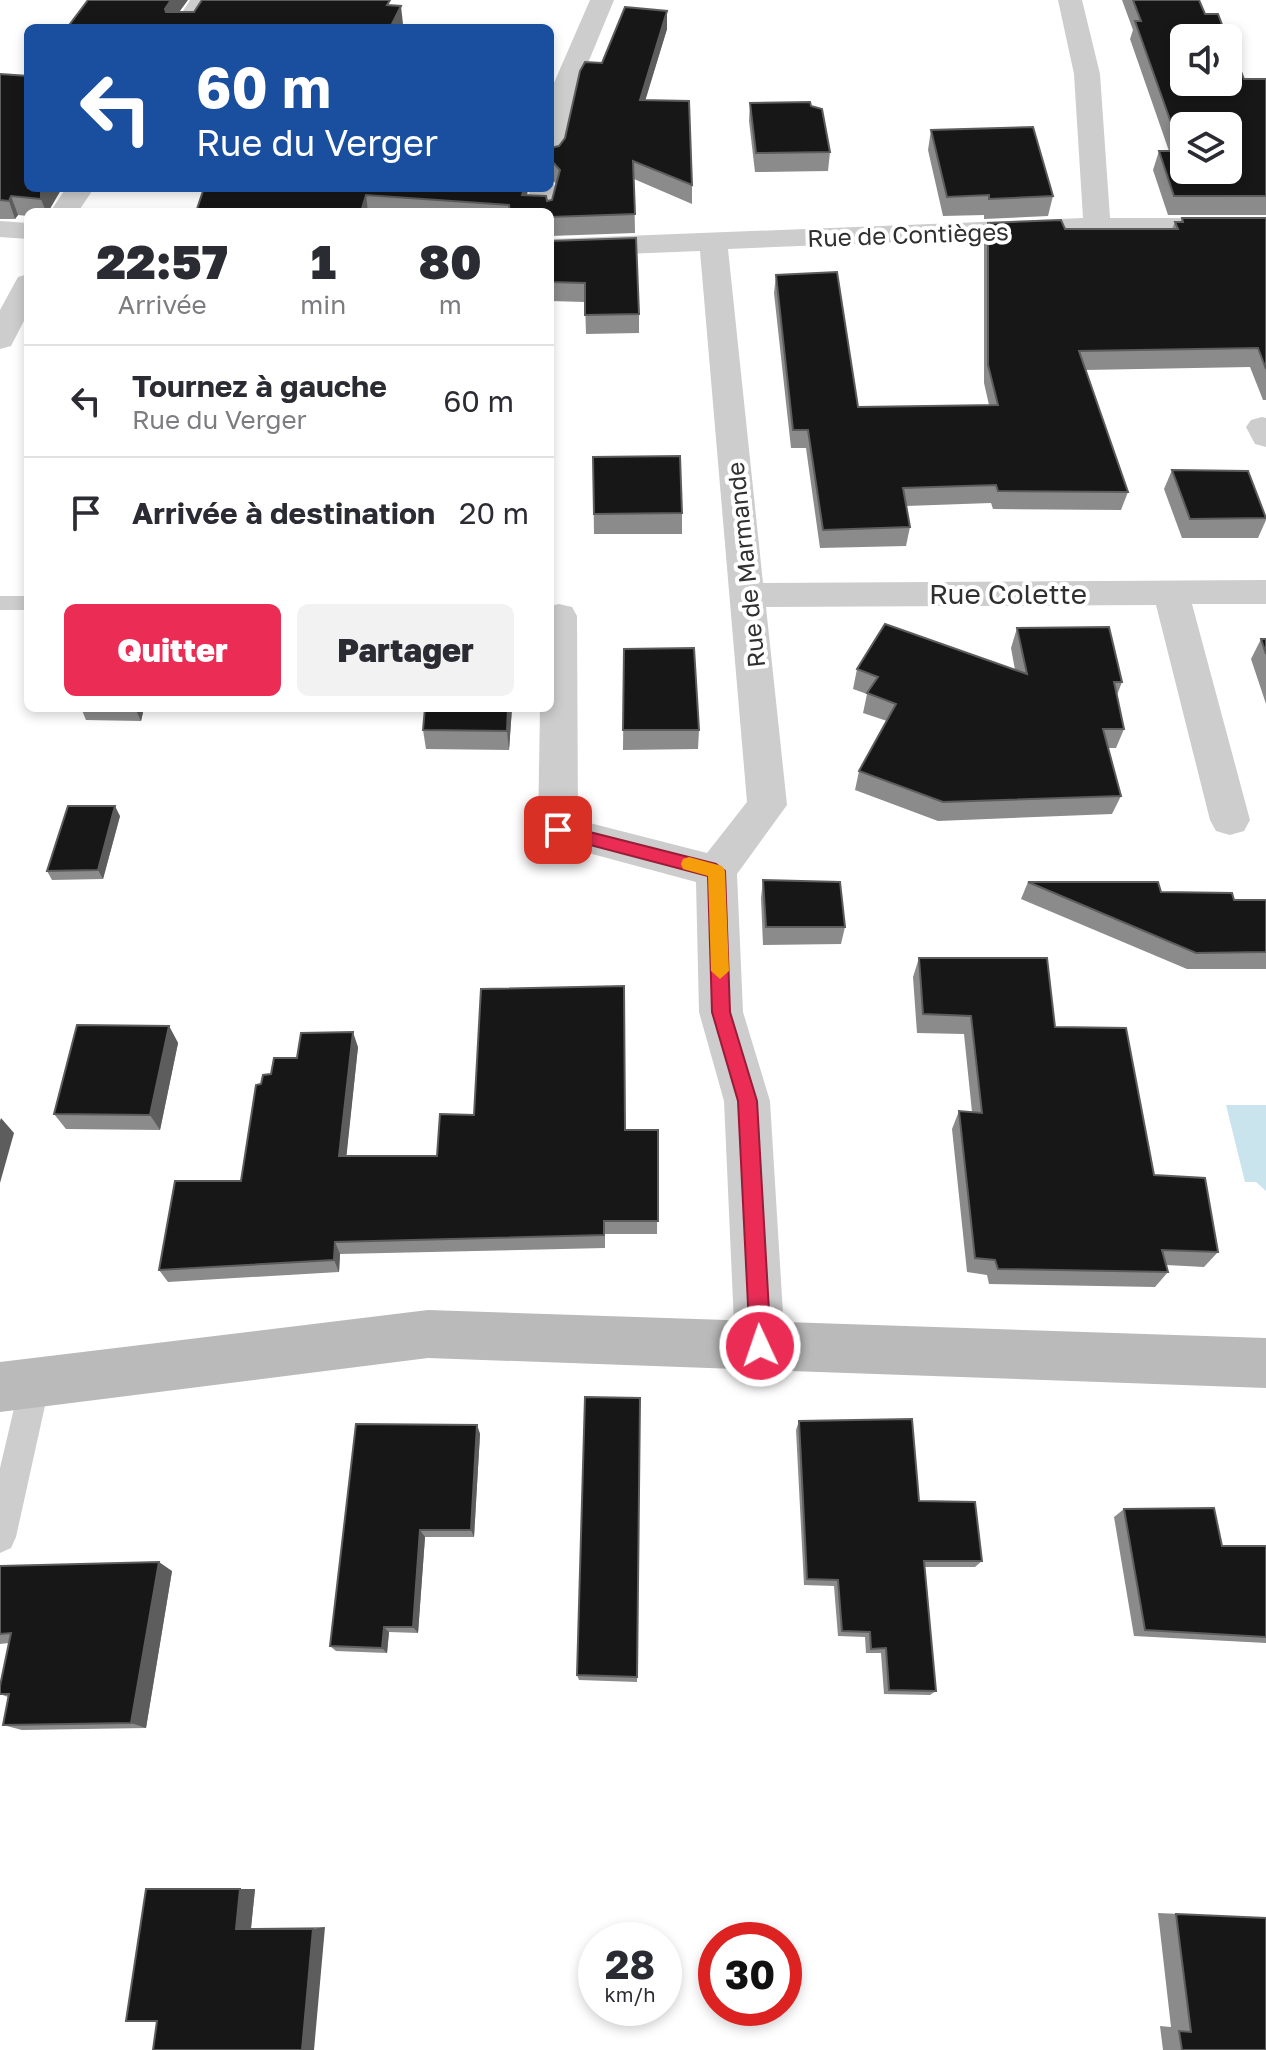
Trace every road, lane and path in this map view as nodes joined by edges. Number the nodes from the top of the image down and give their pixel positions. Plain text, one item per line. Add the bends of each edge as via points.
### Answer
1 (202, 0) edge
2 (602, 0) edge
3 (1070, 0) edge
4 (187, 24) edge
5 (554, 136) edge
6 (1097, 226) junction
7 (1266, 226) edge
8 (0, 229) edge
9 (24, 231) edge
10 (713, 242) junction
11 (554, 248) edge
12 (24, 291) edge
13 (0, 340) edge
14 (1171, 592) junction
15 (1266, 592) edge
16 (749, 595) junction
17 (0, 603) edge
18 (24, 603) edge
19 (559, 616) dead end
20 (1230, 820) dead end
21 (716, 871) junction
22 (760, 1346) junction
23 (1266, 1363) edge
24 (18, 1385) edge
25 (0, 1537) edge

1 - 4 street
2 - 5 street via 563,92
3 - 6 street via 1087,74
6 - 7 street, Rue de Contièges
6 - 10 street, Rue de Contièges
8 - 9 street
10 - 11 street, Rue de Contièges
10 - 16 street, Rue de Marmande
12 - 13 street
14 - 15 street, Rue Colette
14 - 16 street, Rue Colette
14 - 20 street
16 - 21 street, Rue de Marmande via 767,805
17 - 18 lane
19 - 21 street via 558,830
21 - 22 street via 721,1012 747,1101
22 - 23 main road
22 - 24 main road via 428,1334
24 - 25 lane

